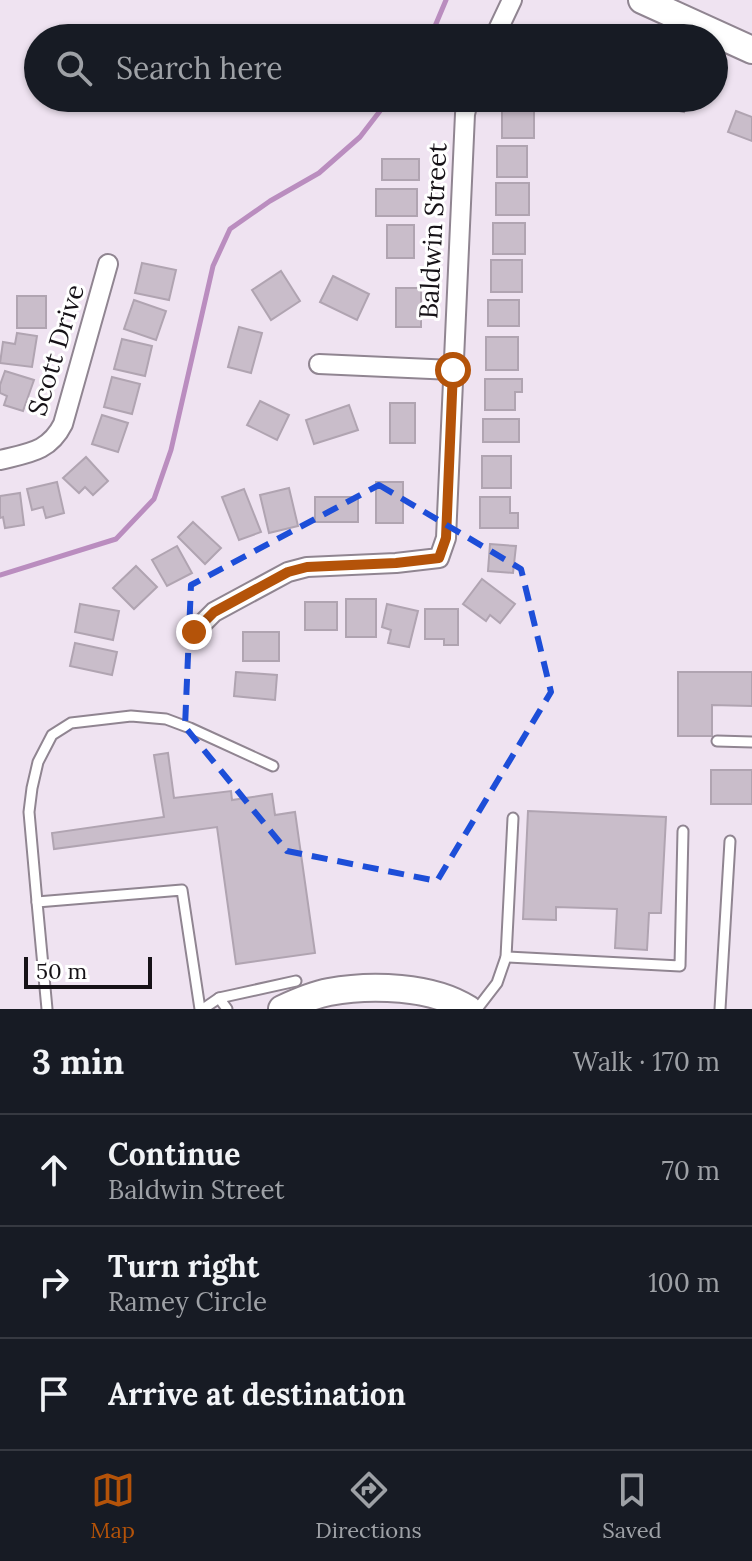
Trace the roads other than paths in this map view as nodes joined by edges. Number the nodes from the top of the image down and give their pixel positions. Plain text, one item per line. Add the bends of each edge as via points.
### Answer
1 (512, 0) edge
2 (642, 0) edge
3 (501, 24) edge
4 (695, 24) edge
5 (728, 39) edge
6 (752, 50) edge
7 (466, 112) edge
8 (108, 264) dead end
9 (319, 364) dead end
10 (453, 370) junction
11 (0, 460) edge
12 (194, 632) dead end
13 (717, 741) dead end
14 (752, 742) edge
15 (273, 766) dead end
16 (513, 818) dead end
17 (683, 831) dead end
18 (730, 841) dead end
19 (37, 902) junction
20 (506, 957) junction
21 (296, 981) dead end
22 (219, 998) junction
23 (47, 1009) edge
24 (202, 1009) edge
25 (227, 1009) edge
26 (282, 1009) edge
27 (468, 1009) edge
28 (477, 1009) edge
29 (720, 1009) edge

1 - 3 street
2 - 4 street
5 - 6 street
7 - 10 street, Baldwin Street
8 - 11 street, Scott Drive via 56,438 29,453
9 - 10 street
10 - 12 street, Baldwin Street via 446,538 439,558 288,572 214,612
13 - 14 lane
15 - 19 lane via 166,719 131,716 71,723 52,735 32,788 29,812
16 - 20 lane
17 - 20 lane via 680,966
18 - 29 lane
19 - 23 lane
19 - 24 lane via 182,890
20 - 28 lane via 497,983
21 - 22 lane
22 - 24 lane
22 - 25 lane
26 - 27 street via 357,988 412,990

